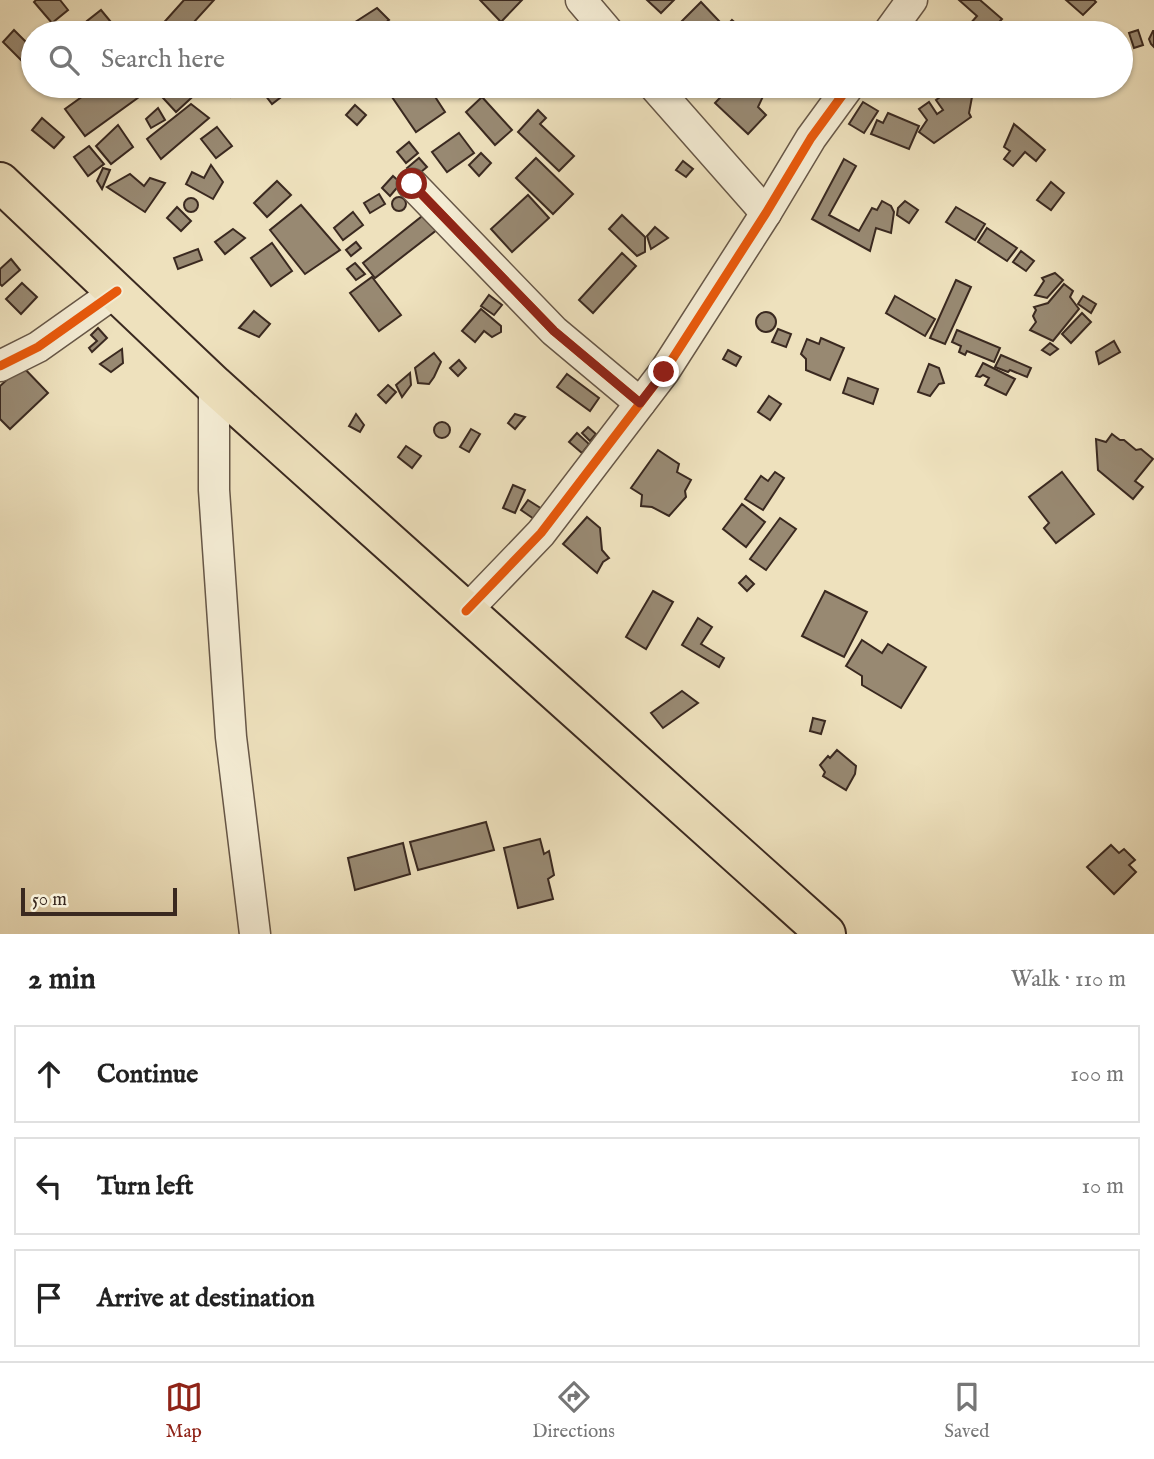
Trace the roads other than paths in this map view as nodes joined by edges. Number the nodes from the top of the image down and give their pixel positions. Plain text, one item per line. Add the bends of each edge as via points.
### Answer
1 (581, 0) edge
2 (912, 0) edge
3 (599, 21) edge
4 (897, 21) edge
5 (665, 98) edge
6 (840, 98) edge
7 (0, 182) edge
8 (412, 184) dead end
9 (766, 213) junction
10 (117, 292) junction
11 (0, 366) edge
12 (214, 385) junction
13 (640, 403) junction
14 (466, 611) junction
15 (255, 934) edge
16 (825, 934) edge

1 - 3 street
2 - 4 street
5 - 9 street
6 - 9 street
7 - 10 highway
8 - 13 street via 554,331
9 - 13 street
10 - 11 street via 38,347
10 - 12 highway
12 - 14 highway
12 - 15 street via 214,490 231,737
13 - 14 street via 541,533
14 - 16 highway

